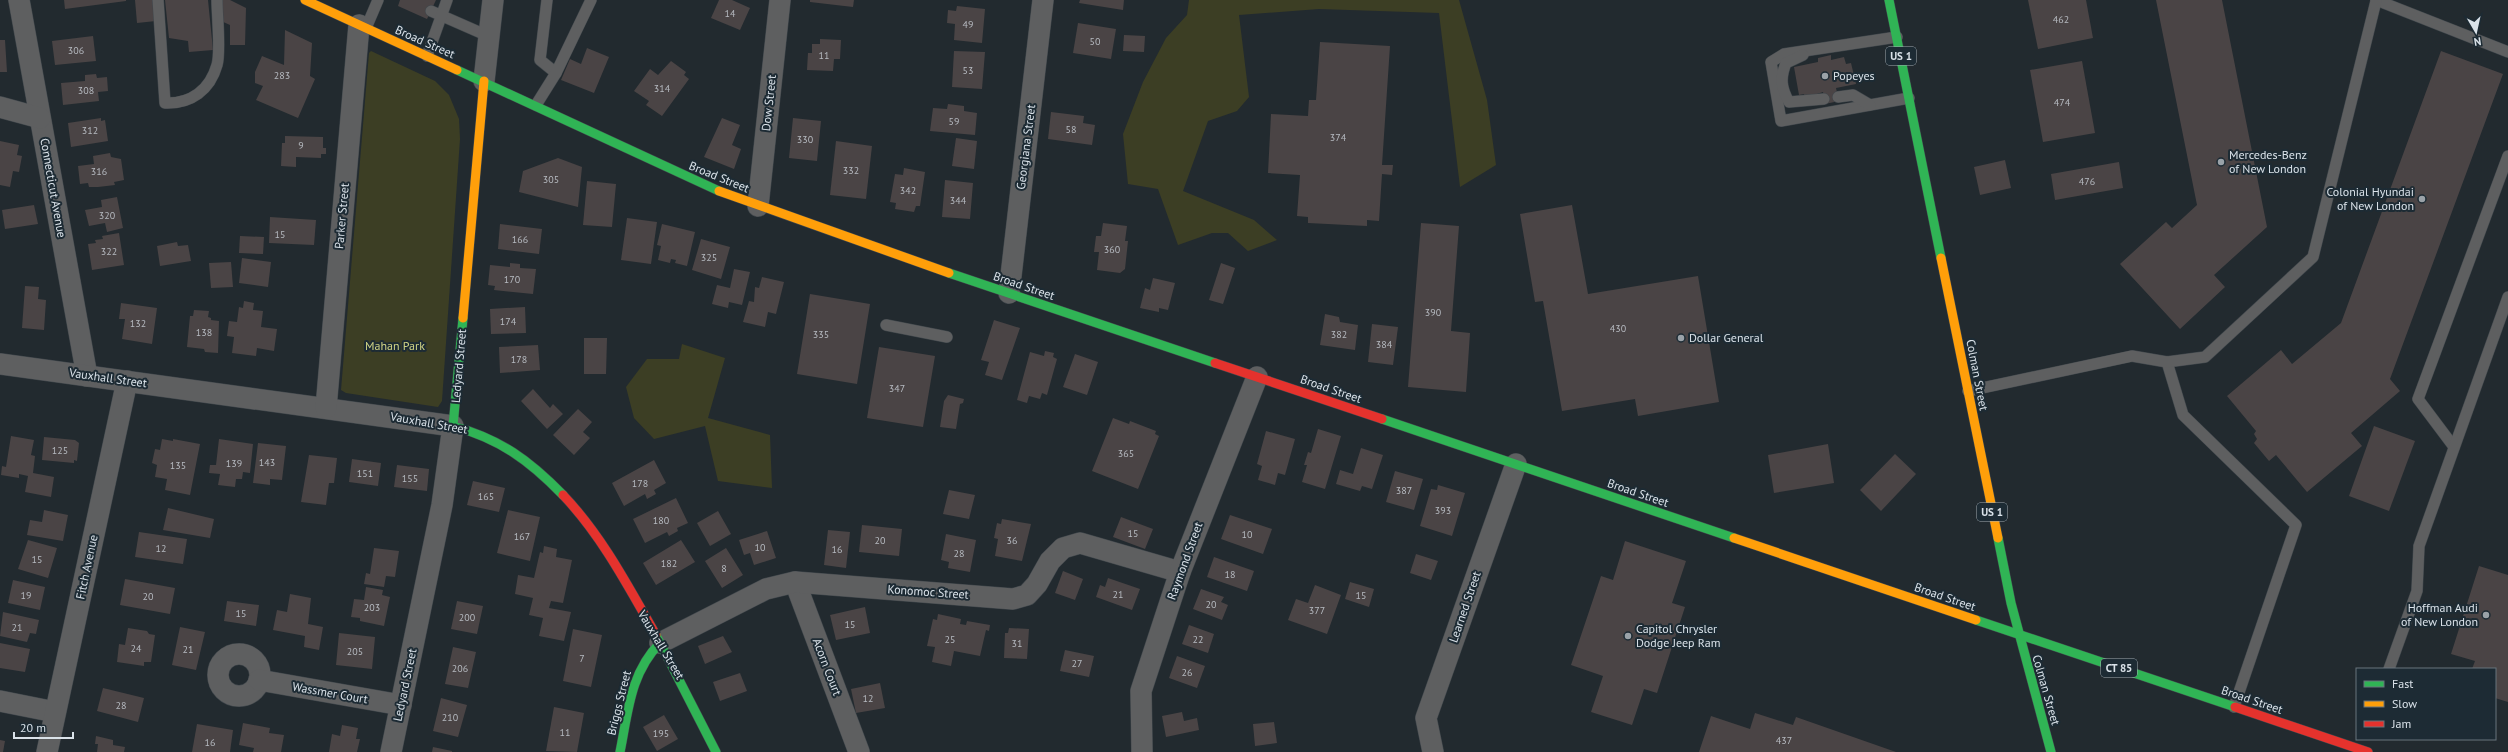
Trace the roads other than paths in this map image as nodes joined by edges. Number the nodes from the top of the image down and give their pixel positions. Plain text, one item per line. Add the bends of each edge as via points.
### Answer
1 (19, 0) edge
2 (158, 0) edge
3 (217, 0) edge
4 (305, 0) edge
5 (378, 0) edge
6 (447, 0) edge
7 (493, 0) edge
8 (547, 0) edge
9 (590, 0) edge
10 (780, 0) edge
11 (1043, 0) edge
12 (1889, 0) edge
13 (2376, 1) edge
14 (430, 11) dead end
15 (441, 17) junction
16 (363, 26) junction
17 (488, 36) junction
18 (1897, 36) junction
19 (1815, 49) junction
20 (2508, 52) edge
21 (427, 56) junction
22 (556, 73) junction
23 (484, 81) junction
24 (1838, 97) dead end
25 (1909, 98) junction
26 (1824, 99) dead end
27 (536, 105) junction
28 (1870, 105) junction
29 (0, 107) edge
30 (40, 118) junction
31 (2508, 156) edge
32 (758, 206) junction
33 (1009, 293) junction
34 (2508, 297) edge
35 (886, 325) dead end
36 (947, 337) dead end
37 (2168, 362) junction
38 (0, 364) edge
39 (87, 376) junction
40 (1256, 377) junction
41 (127, 381) junction
42 (1968, 390) junction
43 (326, 408) junction
44 (453, 426) junction
45 (2454, 447) junction
46 (1516, 464) junction
47 (1180, 572) junction
48 (795, 582) junction
49 (2018, 634) junction
50 (660, 644) junction
51 (2389, 668) edge
52 (259, 680) dead end
53 (0, 701) edge
54 (401, 705) junction
55 (2234, 707) junction
56 (56, 712) junction
57 (2364, 747) edge
58 (47, 752) edge
59 (391, 752) edge
60 (620, 752) edge
61 (716, 752) edge
62 (859, 752) edge
63 (1142, 752) edge
64 (1433, 752) edge
65 (2051, 752) edge

1 - 30 street, Connecticut Avenue
2 - 3 lane via 165,103 177,104 201,94 217,65
4 - 16 main road, Broad Street
5 - 16 lane
6 - 15 lane
7 - 17 street, Ledyard Street
8 - 22 lane via 540,60
9 - 22 lane
10 - 32 street, Dow Street
11 - 33 street, Georgiana Street
12 - 18 main road, Colman Street / US 1
13 - 20 lane
13 - 37 lane via 2313,257 2205,357
14 - 15 lane
15 - 17 lane
15 - 21 lane
16 - 21 main road, Broad Street
16 - 43 street, Parker Street
17 - 23 street, Ledyard Street
18 - 19 lane
18 - 25 main road, Colman Street / US 1
19 - 26 lane via 1786,63 1782,74 1782,89 1789,102
19 - 28 lane via 1784,54 1771,62 1781,121
21 - 23 main road, Broad Street
22 - 27 lane
23 - 27 main road, Broad Street
23 - 44 main road, Ledyard Street
24 - 28 lane via 1853,95
25 - 28 lane
25 - 42 main road, Colman Street / US 1
27 - 32 main road, Broad Street via 663,167
29 - 30 street
30 - 39 street, Connecticut Avenue
31 - 45 lane via 2418,399
32 - 33 main road, Broad Street
33 - 40 main road, Broad Street
34 - 45 lane
35 - 36 lane
37 - 42 lane via 2132,356
37 - 55 lane via 2183,415 2296,525
38 - 39 street, Vauxhall Street
39 - 41 street, Vauxhall Street
40 - 46 main road, Broad Street
40 - 47 street, Raymond Street
41 - 43 street, Vauxhall Street
41 - 56 street, Fitch Avenue
42 - 49 main road, Colman Street / US 1
43 - 44 street, Vauxhall Street
44 - 50 main road, Vauxhall Street via 479,433 510,448 563,493 608,552
44 - 54 street, Ledyard Street via 442,505
45 - 51 lane via 2419,546 2416,591
46 - 49 main road, Broad Street
46 - 64 street, Learned Street via 1426,718
47 - 48 street, Konomoc Street via 1080,543 1064,548 1050,561 1037,584 1027,595 1013,599
47 - 63 street, Raymond Street via 1141,691
48 - 50 street, Konomoc Street via 766,589
48 - 62 street, Acorn Court
49 - 55 main road, Broad Street / CT 85
49 - 65 main road, Colman Street / US 1
50 - 60 main road, Briggs Street via 649,655 637,676
50 - 61 main road, Vauxhall Street via 680,677
52 - 54 street, Wassmer Court
53 - 56 street
54 - 59 street, Ledyard Street
55 - 57 main road, Broad Street / CT 85
56 - 58 street, Fitch Avenue

